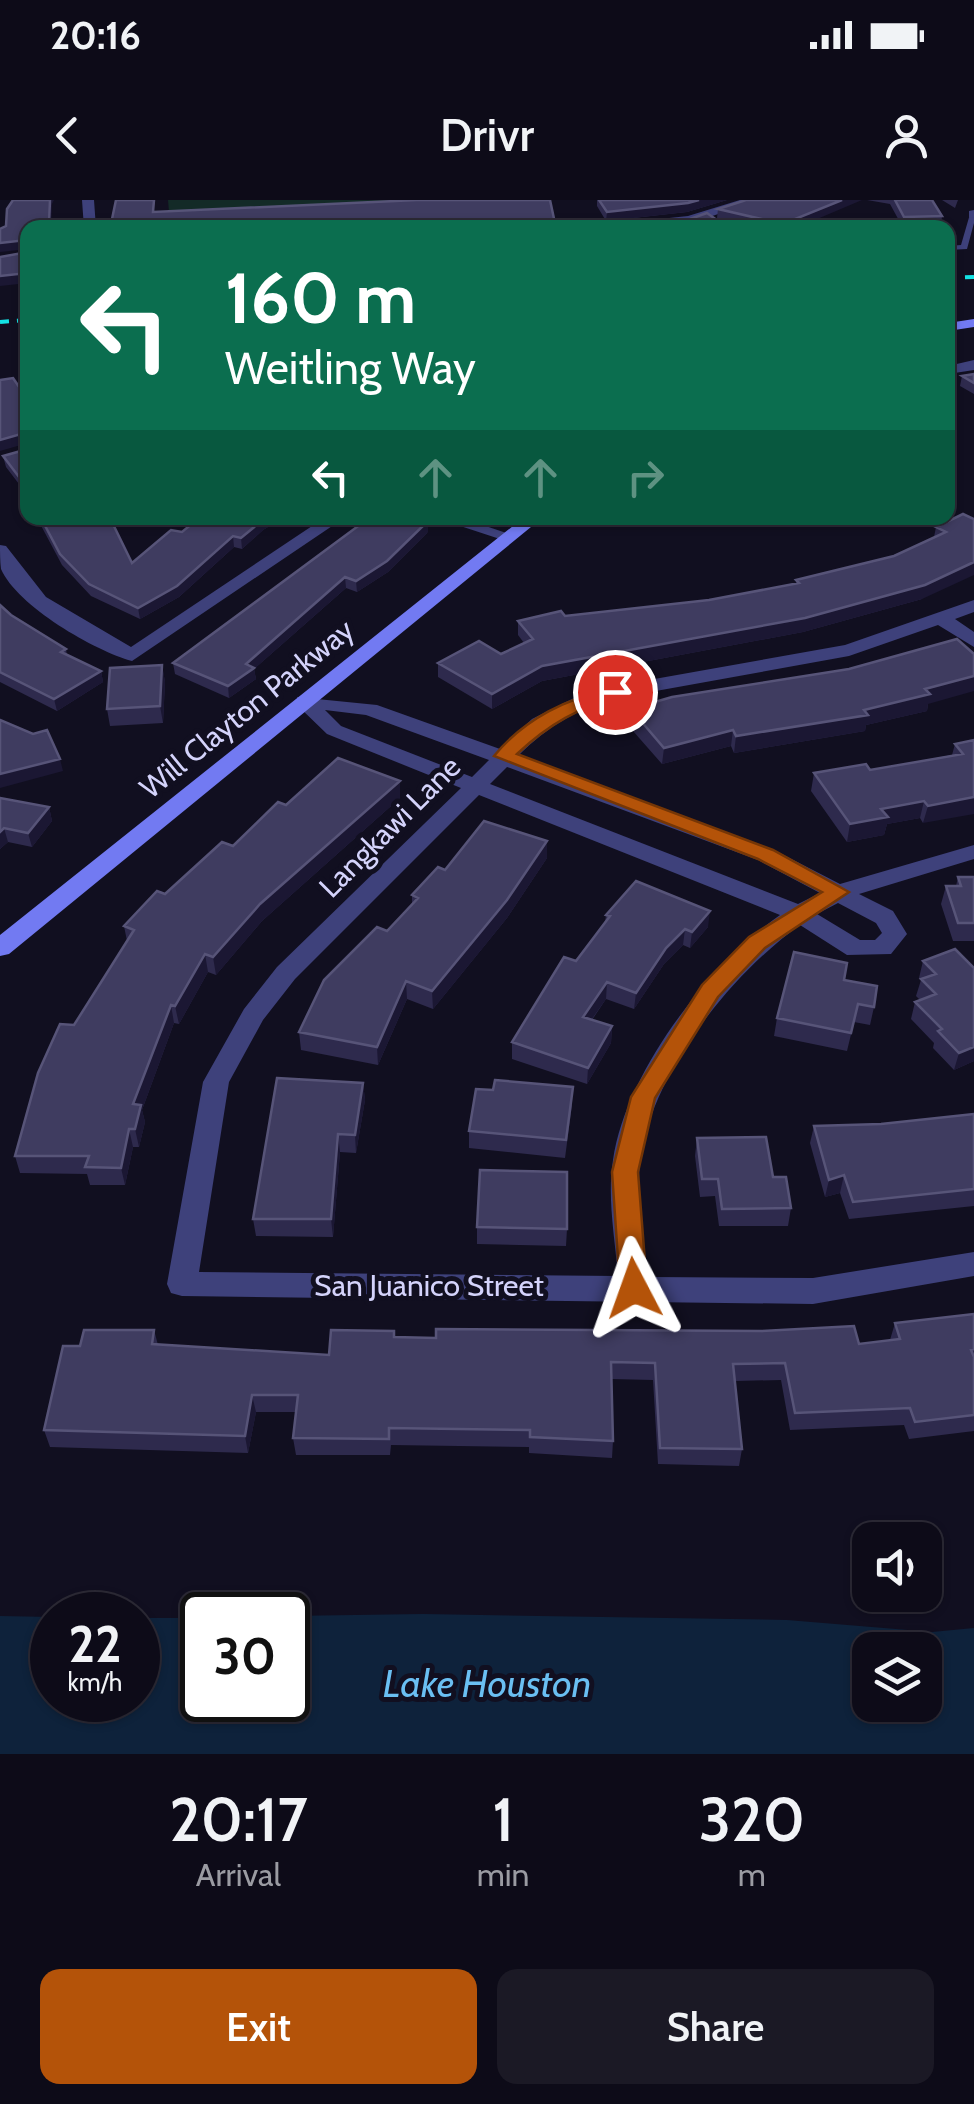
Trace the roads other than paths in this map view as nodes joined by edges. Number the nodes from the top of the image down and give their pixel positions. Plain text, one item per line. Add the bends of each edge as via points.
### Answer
1 (753, 200) edge
2 (974, 214) edge
3 (689, 220) edge
4 (955, 248) edge
5 (324, 525) edge
6 (469, 525) edge
7 (524, 525) edge
8 (509, 537) junction
9 (0, 550) edge
10 (974, 606) edge
11 (944, 620) junction
12 (974, 641) edge
13 (304, 701) junction
14 (504, 756) junction
15 (473, 786) junction
16 (974, 852) edge
17 (838, 892) junction
18 (798, 913) junction
19 (0, 948) edge
20 (974, 1264) edge
21 (182, 1284) joint
22 (634, 1288) junction

1 - 3 street
2 - 4 lane via 964,247
5 - 9 street via 132,654 52,613 18,582
6 - 8 street
7 - 8 street, Will Clayton Parkway
8 - 13 street, Will Clayton Parkway
10 - 11 street, Langkawi Lane
11 - 12 street
11 - 14 street, Langkawi Lane via 805,660 583,700 539,722
13 - 14 street via 370,709
13 - 15 street via 334,730
13 - 19 street, Will Clayton Parkway
14 - 15 street, Langkawi Lane
14 - 17 street via 766,855
15 - 18 street
15 - 21 street, Langkawi Lane via 252,1015 216,1082
16 - 17 street via 878,874
17 - 18 street
17 - 18 street via 884,917 895,934 891,942 856,949
18 - 22 street via 757,942 710,991 643,1097 625,1172
20 - 22 street, San Juanico Street via 813,1290
21 - 22 street, San Juanico Street

